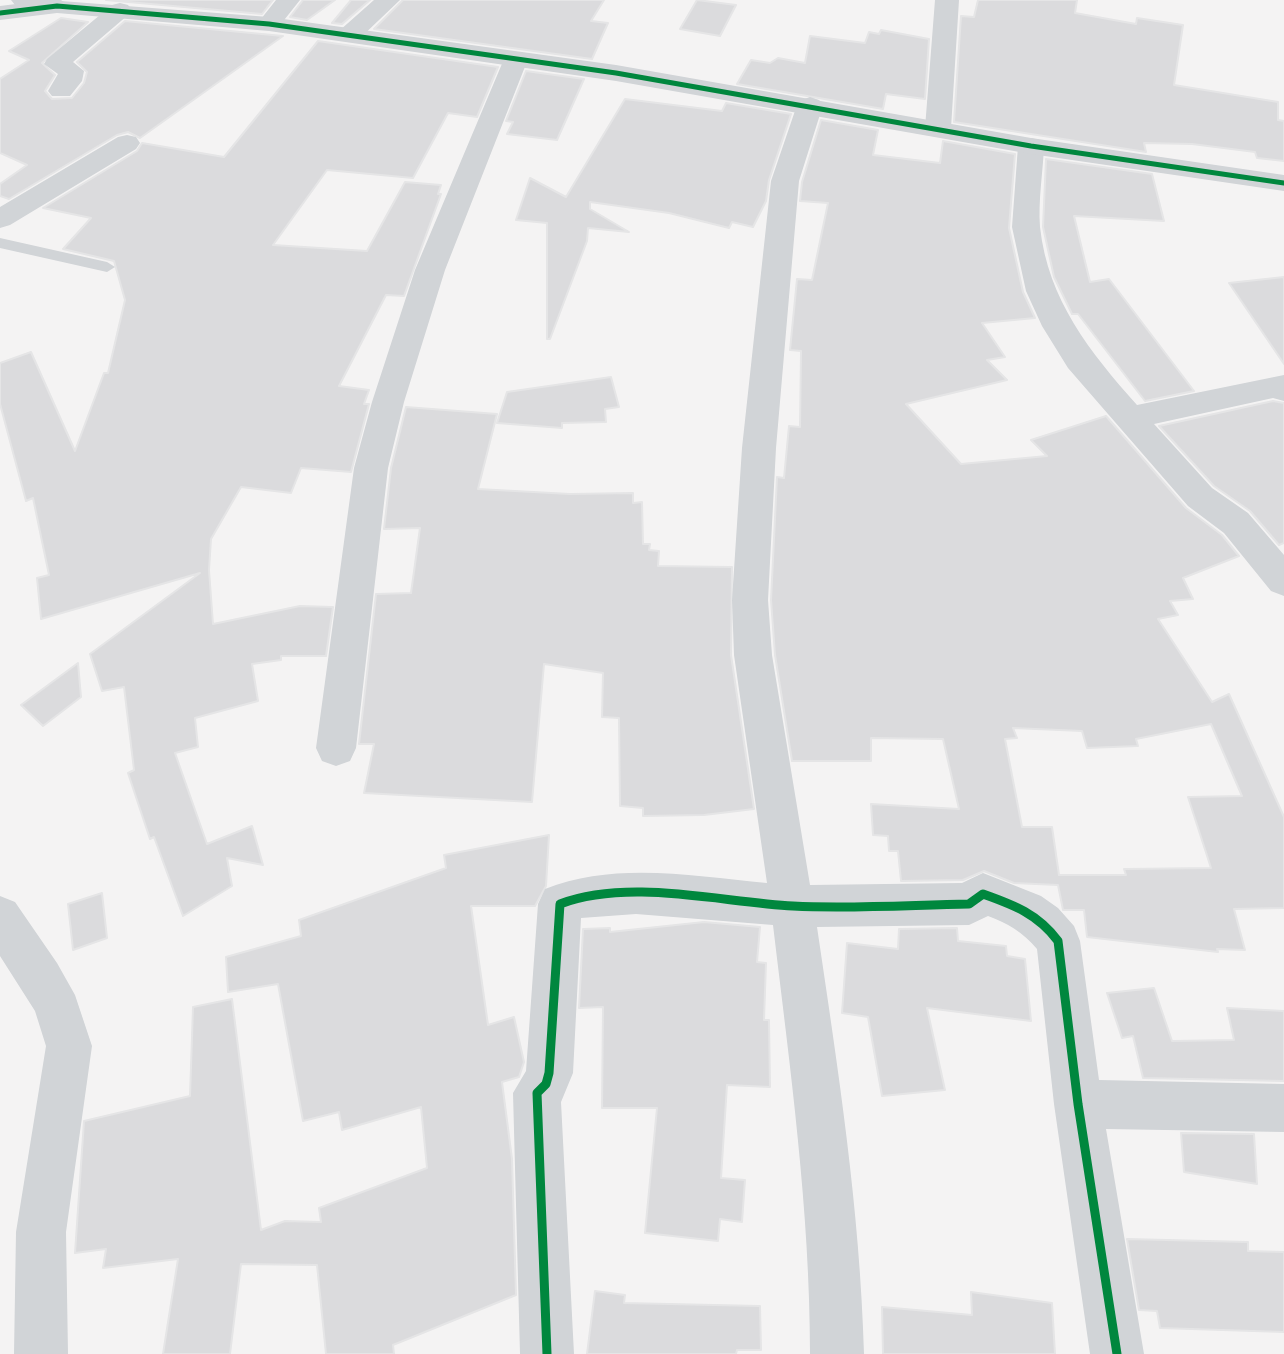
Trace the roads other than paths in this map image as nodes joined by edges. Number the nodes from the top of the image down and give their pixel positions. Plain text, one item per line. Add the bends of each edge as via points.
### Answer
1 (23, 0) edge
2 (288, 0) edge
3 (388, 0) edge
4 (947, 0) edge
5 (57, 6) junction
6 (120, 10) junction
7 (0, 13) edge
8 (269, 24) junction
9 (348, 36) junction
10 (516, 59) junction
11 (61, 91) dead end
12 (810, 105) junction
13 (938, 128) junction
14 (127, 143) dead end
15 (1031, 146) junction
16 (1284, 183) edge
17 (0, 219) edge
18 (0, 243) edge
19 (107, 267) dead end
20 (1283, 387) edge
21 (1129, 418) junction
22 (1284, 581) edge
23 (336, 748) dead end
24 (793, 906) junction
25 (0, 917) edge
26 (1078, 1104) junction
27 (1284, 1108) edge
28 (41, 1354) edge
29 (547, 1354) edge
30 (837, 1354) edge
31 (1117, 1354) edge

1 - 5 street
2 - 8 street
3 - 9 street
4 - 13 street
5 - 6 street
5 - 7 street
6 - 8 street
6 - 11 street via 56,64 71,71
8 - 9 street
9 - 10 street
10 - 12 street
10 - 23 street via 430,270 388,402 371,468
12 - 13 street
12 - 24 street via 785,181 750,600 753,655
13 - 15 street
14 - 17 street
15 - 16 street
15 - 21 street via 1026,227 1041,291 1079,360
18 - 19 lane
20 - 21 street
21 - 22 street via 1200,496 1236,523
24 - 26 street via 969,904 983,894 1023,908 1046,923 1058,941
24 - 29 street via 610,891 560,904 549,1073 537,1093
24 - 30 street via 825,1159
25 - 28 street via 58,1009 69,1046 41,1231
26 - 27 street
26 - 31 street

